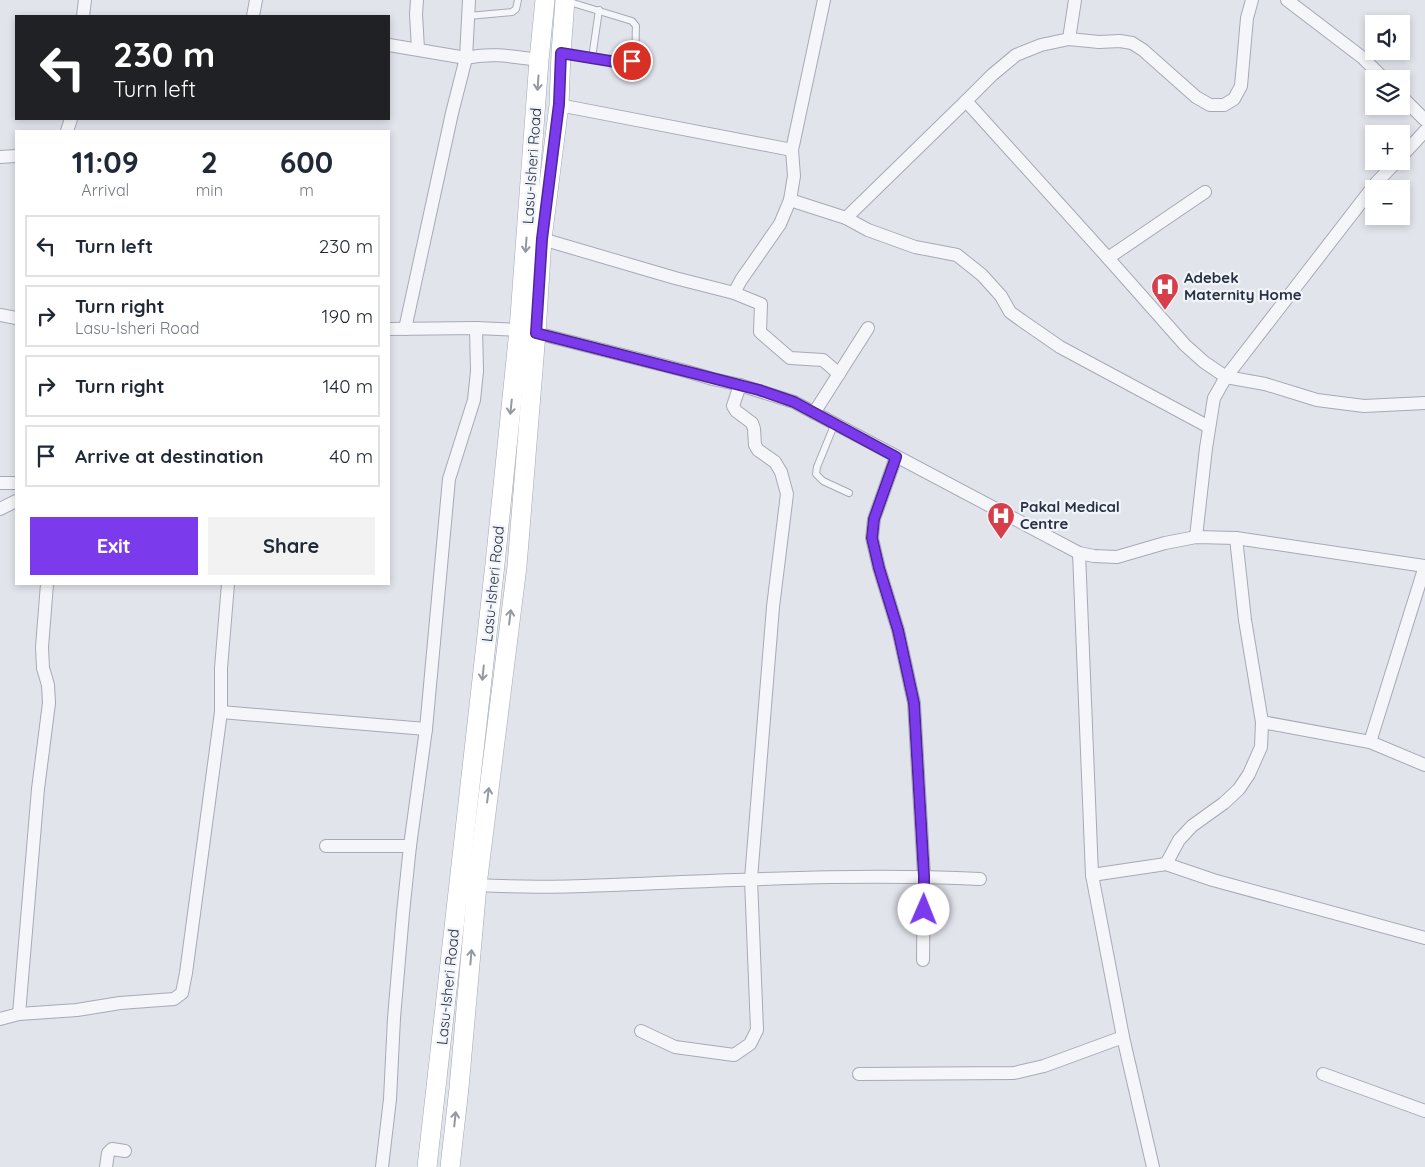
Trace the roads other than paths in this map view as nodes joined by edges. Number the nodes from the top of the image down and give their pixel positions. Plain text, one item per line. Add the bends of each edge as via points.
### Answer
1 (84, 0) edge
2 (256, 0) edge
3 (417, 0) edge
4 (469, 0) edge
5 (518, 0) edge
6 (546, 0) edge
7 (565, 0) edge
8 (824, 0) edge
9 (1075, 0) edge
10 (1252, 0) edge
11 (1287, 0) edge
12 (599, 10) junction
13 (82, 15) edge
14 (253, 15) edge
15 (468, 16) junction
16 (1070, 39) junction
17 (390, 45) edge
18 (418, 49) junction
19 (561, 53) junction
20 (466, 58) junction
21 (592, 58) junction
22 (539, 60) junction
23 (1375, 70) edge
24 (966, 102) junction
25 (559, 104) junction
26 (1410, 105) edge
27 (1425, 120) edge
28 (1424, 136) edge
29 (534, 138) junction
30 (555, 139) junction
31 (1410, 149) edge
32 (792, 150) junction
33 (15, 156) edge
34 (0, 157) edge
35 (1388, 170) edge
36 (1205, 192) dead end
37 (790, 200) junction
38 (846, 218) junction
39 (542, 239) junction
40 (1108, 258) junction
41 (734, 293) junction
42 (0, 315) edge
43 (15, 318) edge
44 (476, 328) junction
45 (868, 328) dead end
46 (390, 329) edge
47 (405, 329) junction
48 (528, 332) junction
49 (839, 374) junction
50 (1226, 378) junction
51 (740, 384) junction
52 (1425, 403) edge
53 (814, 413) junction
54 (834, 423) junction
55 (1209, 427) junction
56 (896, 457) junction
57 (0, 483) edge
58 (15, 483) edge
59 (849, 493) dead end
60 (15, 502) edge
61 (0, 509) edge
62 (1196, 537) junction
63 (1236, 538) junction
64 (1079, 553) junction
65 (495, 564) junction
66 (516, 566) junction
67 (1425, 566) edge
68 (47, 585) edge
69 (228, 585) edge
70 (221, 712) junction
71 (1262, 722) junction
72 (426, 730) junction
73 (1370, 742) junction
74 (1425, 765) edge
75 (326, 846) dead end
76 (410, 846) junction
77 (1166, 864) junction
78 (1092, 875) junction
79 (924, 876) junction
80 (980, 879) dead end
81 (751, 880) junction
82 (477, 885) junction
83 (1425, 938) edge
84 (923, 960) dead end
85 (19, 1014) junction
86 (0, 1019) edge
87 (641, 1030) dead end
88 (1123, 1037) junction
89 (859, 1074) dead end
90 (1323, 1074) dead end
91 (1425, 1111) edge
92 (125, 1151) dead end
93 (106, 1167) edge
94 (382, 1167) edge
95 (427, 1167) edge
96 (450, 1167) edge
97 (1153, 1167) edge

1 - 13 street
2 - 14 street
3 - 18 street
4 - 15 street
5 - 15 lane via 512,12
6 - 22 main road, Lasu-Isheri Road
7 - 12 lane
7 - 19 main road, Lasu-Isheri Road
8 - 32 street
9 - 16 street
10 - 16 street via 1247,18 1241,86 1234,99 1224,104 1210,105 1196,97 1132,43
11 - 23 street
12 - 21 lane
12 - 21 lane via 632,21 636,26 635,49 628,64
15 - 20 street
16 - 24 street via 1016,55 992,74
17 - 18 street
18 - 20 street
19 - 21 lane
19 - 25 main road, Lasu-Isheri Road
20 - 22 street via 492,54
20 - 47 street
22 -> 29 main road, Lasu-Isheri Road
24 - 38 street
24 - 40 street
25 - 30 main road, Lasu-Isheri Road
25 - 32 street
26 - 27 street
28 - 31 street
29 - 30 main road
29 -> 48 main road, Lasu-Isheri Road
30 - 39 main road, Lasu-Isheri Road
32 - 37 street via 794,176
33 - 34 street
35 - 50 street
36 - 40 street
37 - 38 street
37 - 41 street via 780,224
38 - 55 street via 915,248 957,256 982,275 1010,312 1028,326 1060,347
39 - 41 street
39 - 48 main road, Lasu-Isheri Road
40 - 50 street via 1185,345
41 - 49 street via 761,304 760,332 790,358 823,360
42 - 43 street
44 - 47 street
44 - 48 street
44 - 72 street via 478,371 474,400 448,479
45 - 49 street
46 - 47 street
48 - 51 street
48 -> 65 main road, Lasu-Isheri Road
48 - 66 main road, Lasu-Isheri Road
49 - 53 street
50 - 52 street via 1265,384 1317,400 1364,406
50 - 55 street via 1214,398
51 - 53 street via 794,402
51 - 81 street via 733,406 752,424 754,445 776,462 786,494 773,607
53 - 54 street
54 - 56 street
54 - 59 lane via 816,474 823,481
55 - 62 street
56 - 64 street
56 - 79 street via 874,519 872,538 898,630 914,703
57 - 58 street
60 - 61 street
62 - 63 street
62 - 64 street via 1117,557
63 - 67 street
63 - 71 street via 1245,620
64 - 78 street
65 - 66 main road
65 -> 95 main road, Lasu-Isheri Road
82 -> 66 main road, Lasu-Isheri Road
67 - 73 street
68 - 85 street via 42,647 49,703 38,789
69 - 70 street
70 - 72 street
70 - 85 street via 182,993 174,999
71 - 73 street
71 - 77 street via 1261,747 1239,790 1192,826 1179,840
72 - 76 street
73 - 74 street
75 - 76 street
76 - 94 street
77 - 78 street
77 - 83 street
78 - 88 street
79 - 80 street
79 - 81 street
79 - 84 street
81 - 82 street via 525,887
81 - 87 street via 757,1030 750,1044 734,1055 674,1047
96 -> 82 main road, Lasu-Isheri Road
85 - 86 street
88 - 89 street via 1044,1066 1014,1073
88 - 97 street
90 - 91 street
92 - 93 street via 112,1149 108,1153

